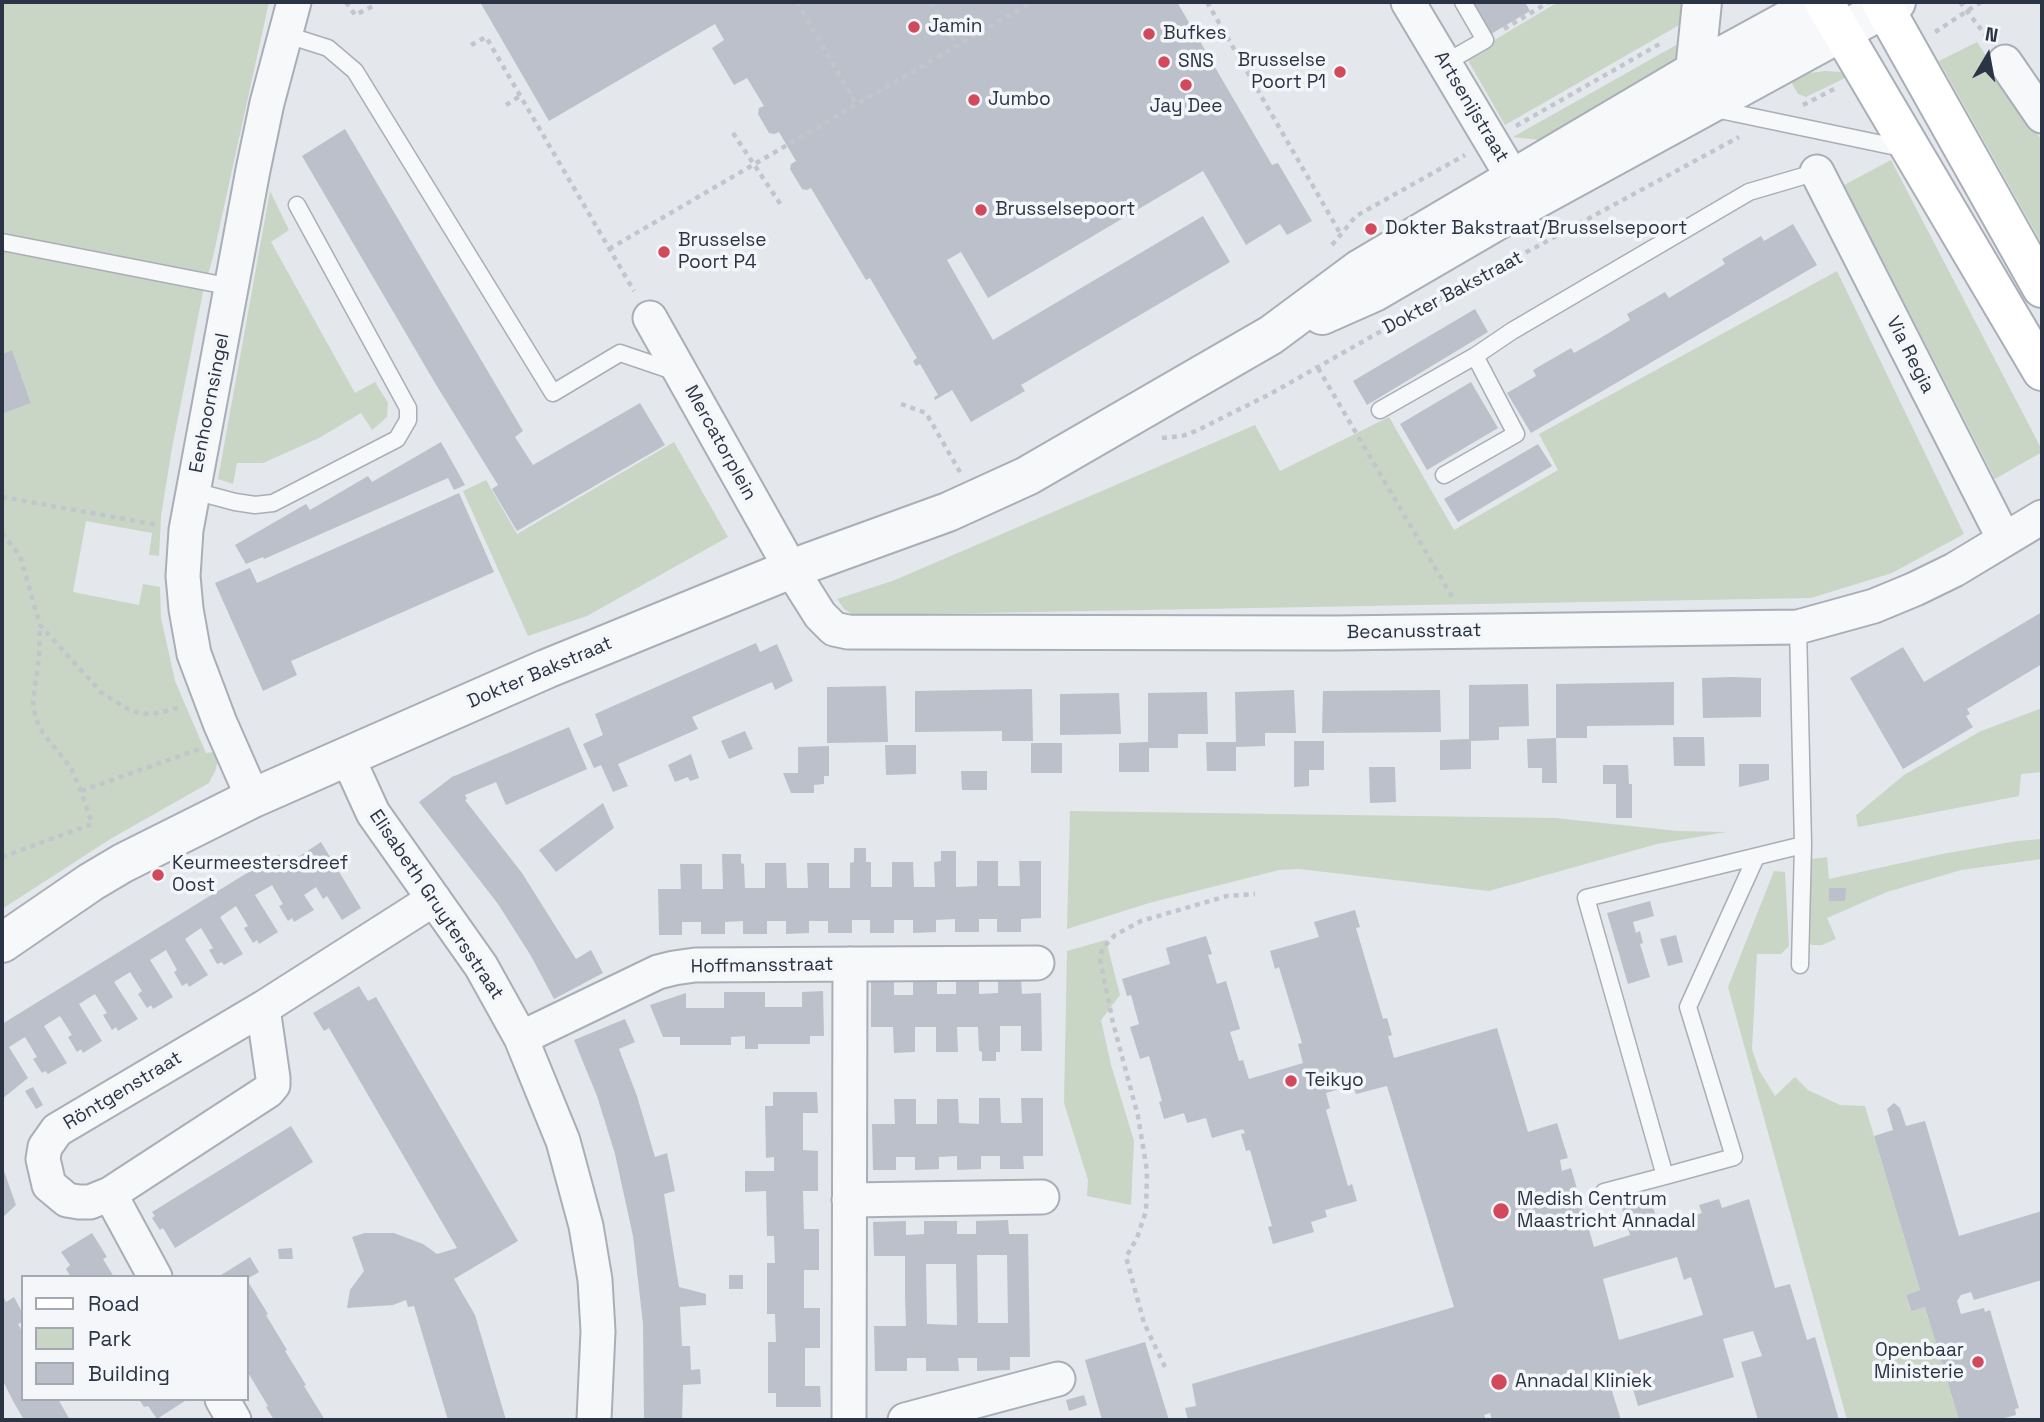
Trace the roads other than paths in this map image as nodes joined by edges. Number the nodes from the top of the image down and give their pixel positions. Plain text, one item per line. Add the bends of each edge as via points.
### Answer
1 (294, 2) edge
2 (1408, 2) edge
3 (1463, 2) edge
4 (1887, 4) edge
5 (1701, 11) edge
6 (1829, 12) edge
7 (284, 34) junction
8 (2005, 62) dead end
9 (1445, 63) junction
10 (1699, 88) junction
11 (2042, 116) edge
12 (1910, 150) junction
13 (1817, 172) joint
14 (1511, 196) junction
15 (297, 205) dead end
16 (2, 242) edge
17 (232, 287) junction
18 (2042, 288) edge
19 (643, 306) road end
20 (1475, 356) junction
21 (2042, 371) edge
22 (681, 373) junction
23 (1380, 410) dead end
24 (1444, 475) dead end
25 (194, 491) junction
26 (2042, 517) edge
27 (2004, 539) junction
28 (791, 569) junction
29 (1797, 627) junction
30 (347, 756) junction
31 (253, 798) junction
32 (1803, 845) junction
33 (1756, 857) junction
34 (434, 899) junction
35 (2, 943) edge
36 (1037, 962) dead end
37 (850, 964) junction
38 (1800, 965) dead end
39 (263, 1008) junction
40 (521, 1038) junction
41 (1665, 1175) junction
42 (1604, 1192) dead end
43 (110, 1194) junction
44 (1042, 1197) dead end
45 (849, 1200) junction
46 (154, 1275) edge
47 (1058, 1379) dead end
48 (223, 1401) edge
49 (234, 1420) edge
50 (594, 1420) edge
51 (849, 1420) edge
52 (905, 1420) edge

1 - 7 street, Eenhoornsingel
2 - 9 street, Artsenijstraat
3 - 9 lane via 1485,40
4 - 6 street, Dokter Bakstraat
4 - 18 main road
5 - 10 street
6 - 10 street, Dokter Bakstraat
6 - 12 main road
7 - 17 street, Eenhoornsingel
7 - 22 lane via 328,48 355,71 553,393 620,354
8 - 11 street
9 - 14 street, Artsenijstraat via 1491,140
10 - 12 lane via 1770,120
10 - 14 street, Dokter Bakstraat
12 - 21 main road
13 - 20 lane via 1749,192
13 - 27 street, Via Regia
14 - 28 street, Dokter Bakstraat via 1344,279 1271,335 1027,476 948,512
15 - 25 lane via 408,408 408,420 397,439 273,503 235,502
16 - 17 lane
17 - 25 street, Eenhoornsingel
19 - 22 street, Mercatorplein
20 - 23 lane
20 - 24 lane via 1516,434
22 - 28 street, Mercatorplein
25 - 31 street, Eenhoornsingel via 183,576 194,654
26 - 27 street, Becanusstraat
27 - 29 street, Becanusstraat via 1915,589 1874,606
28 - 29 street, Becanusstraat via 826,623 848,632
28 - 30 street, Dokter Bakstraat
29 - 32 lane
30 - 31 street, Dokter Bakstraat
30 - 34 street, Elisabeth Gruytersstraat via 373,813
31 - 35 street, Dokter Bakstraat via 90,882
32 - 33 lane
32 - 38 lane
33 - 41 lane via 1688,1007 1734,1157
33 - 41 lane via 1586,898
34 - 39 street, Röntgenstraat
34 - 40 street, Elisabeth Gruytersstraat via 481,966
36 - 37 street, Hoffmansstraat
37 - 40 street, Hoffmansstraat via 674,968
37 - 45 street, Hoffmansstraat
39 - 43 street, Röntgenstraat via 273,1085
39 - 43 street, Röntgenstraat via 57,1130 43,1158 49,1185 67,1200 79,1202
40 - 50 street, Elisabeth Gruytersstraat via 563,1141 586,1226 598,1306
41 - 42 lane
43 - 46 street
44 - 45 street
45 - 51 street, Hoffmansstraat
47 - 52 street
48 - 49 street

